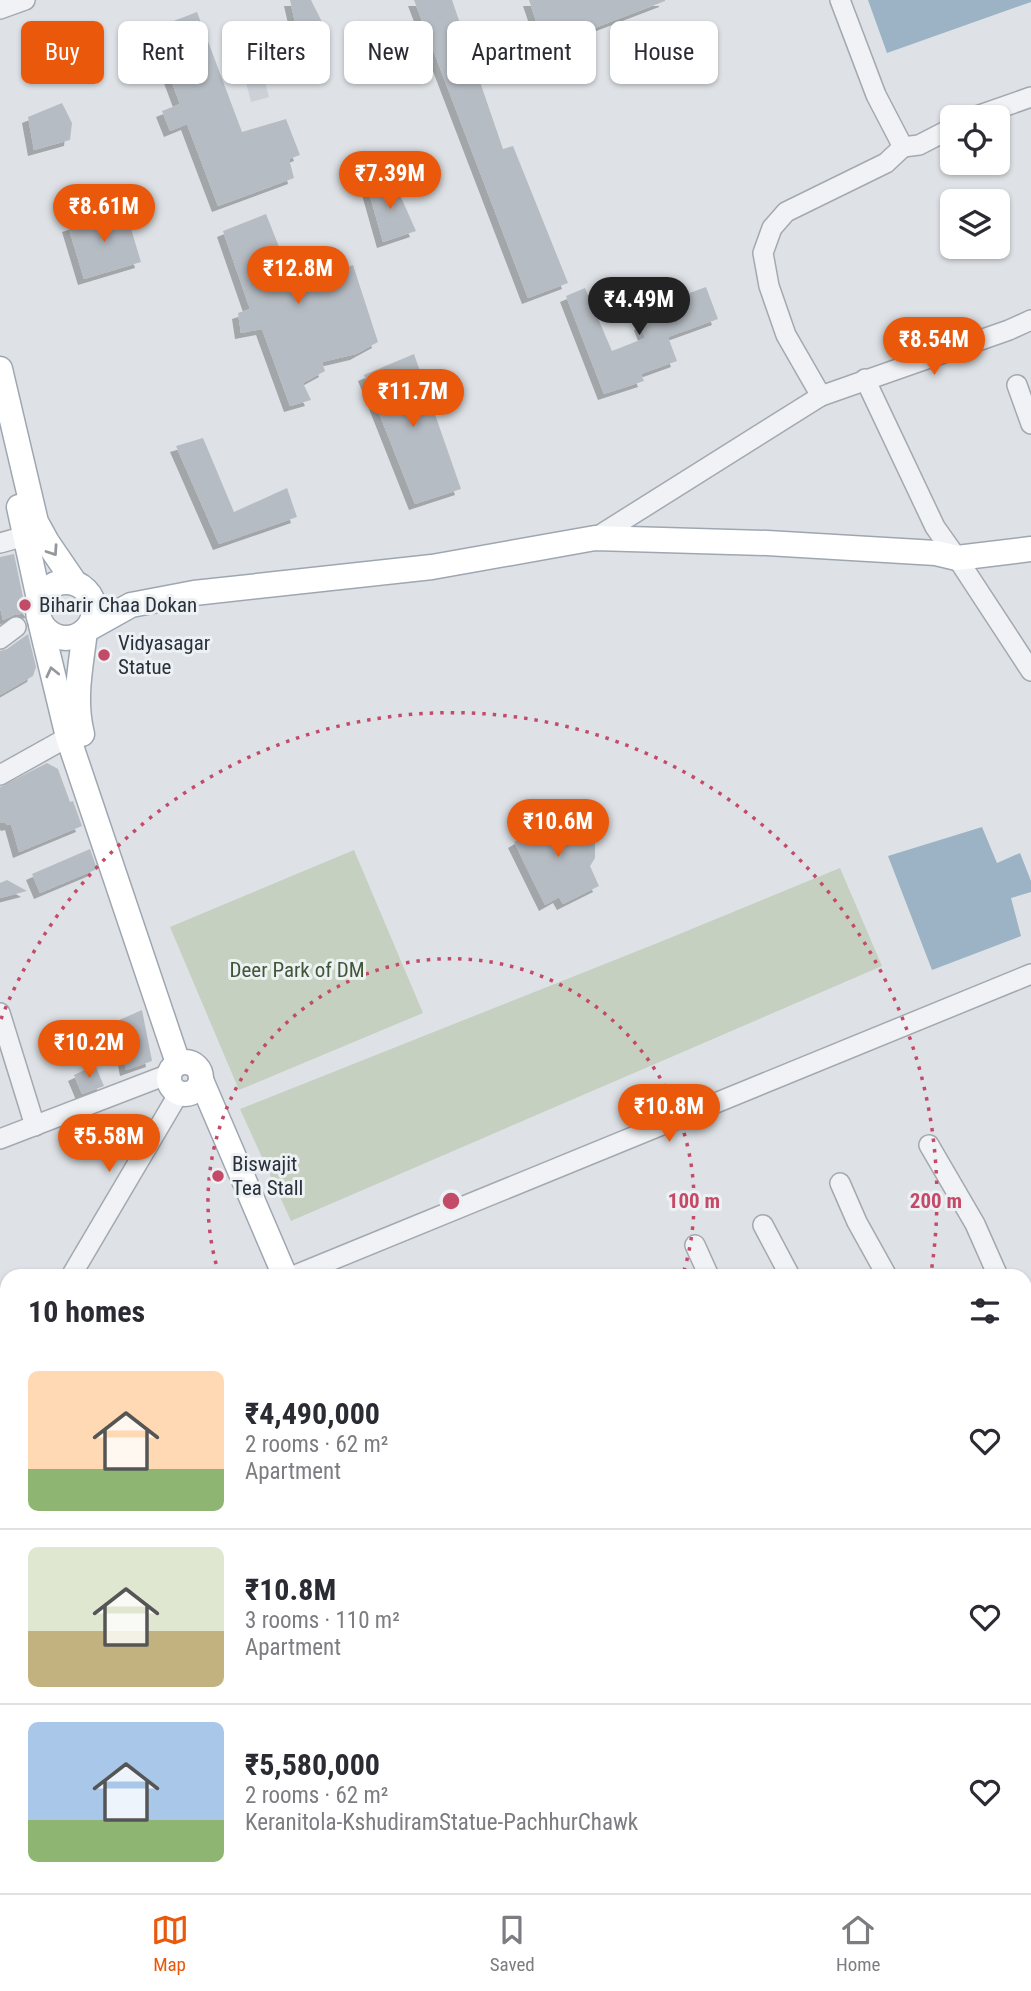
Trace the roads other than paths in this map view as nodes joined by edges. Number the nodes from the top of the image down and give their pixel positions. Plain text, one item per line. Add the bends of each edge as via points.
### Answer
1 (25, 0) edge
2 (840, 0) edge
3 (0, 9) edge
4 (1031, 97) edge
5 (1008, 105) edge
6 (940, 134) edge
7 (903, 146) junction
8 (1031, 320) edge
9 (0, 369) edge
10 (865, 379) junction
11 (1017, 385) dead end
12 (821, 396) junction
13 (1031, 424) edge
14 (0, 428) edge
15 (25, 536) junction
16 (595, 538) junction
17 (0, 543) edge
18 (1031, 549) edge
19 (957, 558) junction
20 (81, 587) junction
21 (39, 599) junction
22 (131, 605) junction
23 (41, 625) junction
24 (87, 630) junction
25 (1031, 671) edge
26 (68, 737) junction
27 (0, 775) edge
28 (1031, 974) edge
29 (0, 1013) edge
30 (186, 1078) junction
31 (35, 1126) junction
32 (0, 1139) edge
33 (929, 1145) dead end
34 (841, 1183) dead end
35 (763, 1225) dead end
36 (695, 1245) dead end
37 (75, 1269) edge
38 (266, 1269) edge
39 (282, 1269) edge
40 (310, 1269) edge
41 (706, 1269) edge
42 (786, 1269) edge
43 (883, 1269) edge
44 (995, 1269) edge

1 - 3 street
2 - 7 street via 876,95
4 - 5 street
6 - 7 street via 919,145
7 - 12 street via 886,163 786,212 772,228 763,253 786,335
8 - 10 street
9 -> 20 main road via 36,522
10 - 12 street
10 - 19 street via 935,527
11 - 13 street
12 - 16 street
14 - 15 main road
15 - 17 street
15 - 21 main road
16 - 19 main road via 767,543
16 - 22 main road via 432,567 194,593
18 - 19 main road
19 - 25 street
20 - 21 main road via 65,581 54,584
20 - 22 main road
20 - 24 main road via 94,603
21 - 23 main road
22 - 24 main road
23 - 24 main road via 64,639
26 -> 23 main road
24 - 30 main road via 77,690 78,719
26 - 27 street
26 - 30 main road
28 - 40 street
29 - 31 street
30 - 31 street
30 - 37 street
30 - 38 main road
30 - 39 main road
31 - 32 street
33 - 44 street via 975,1224
34 - 43 street
35 - 42 street
36 - 41 street

